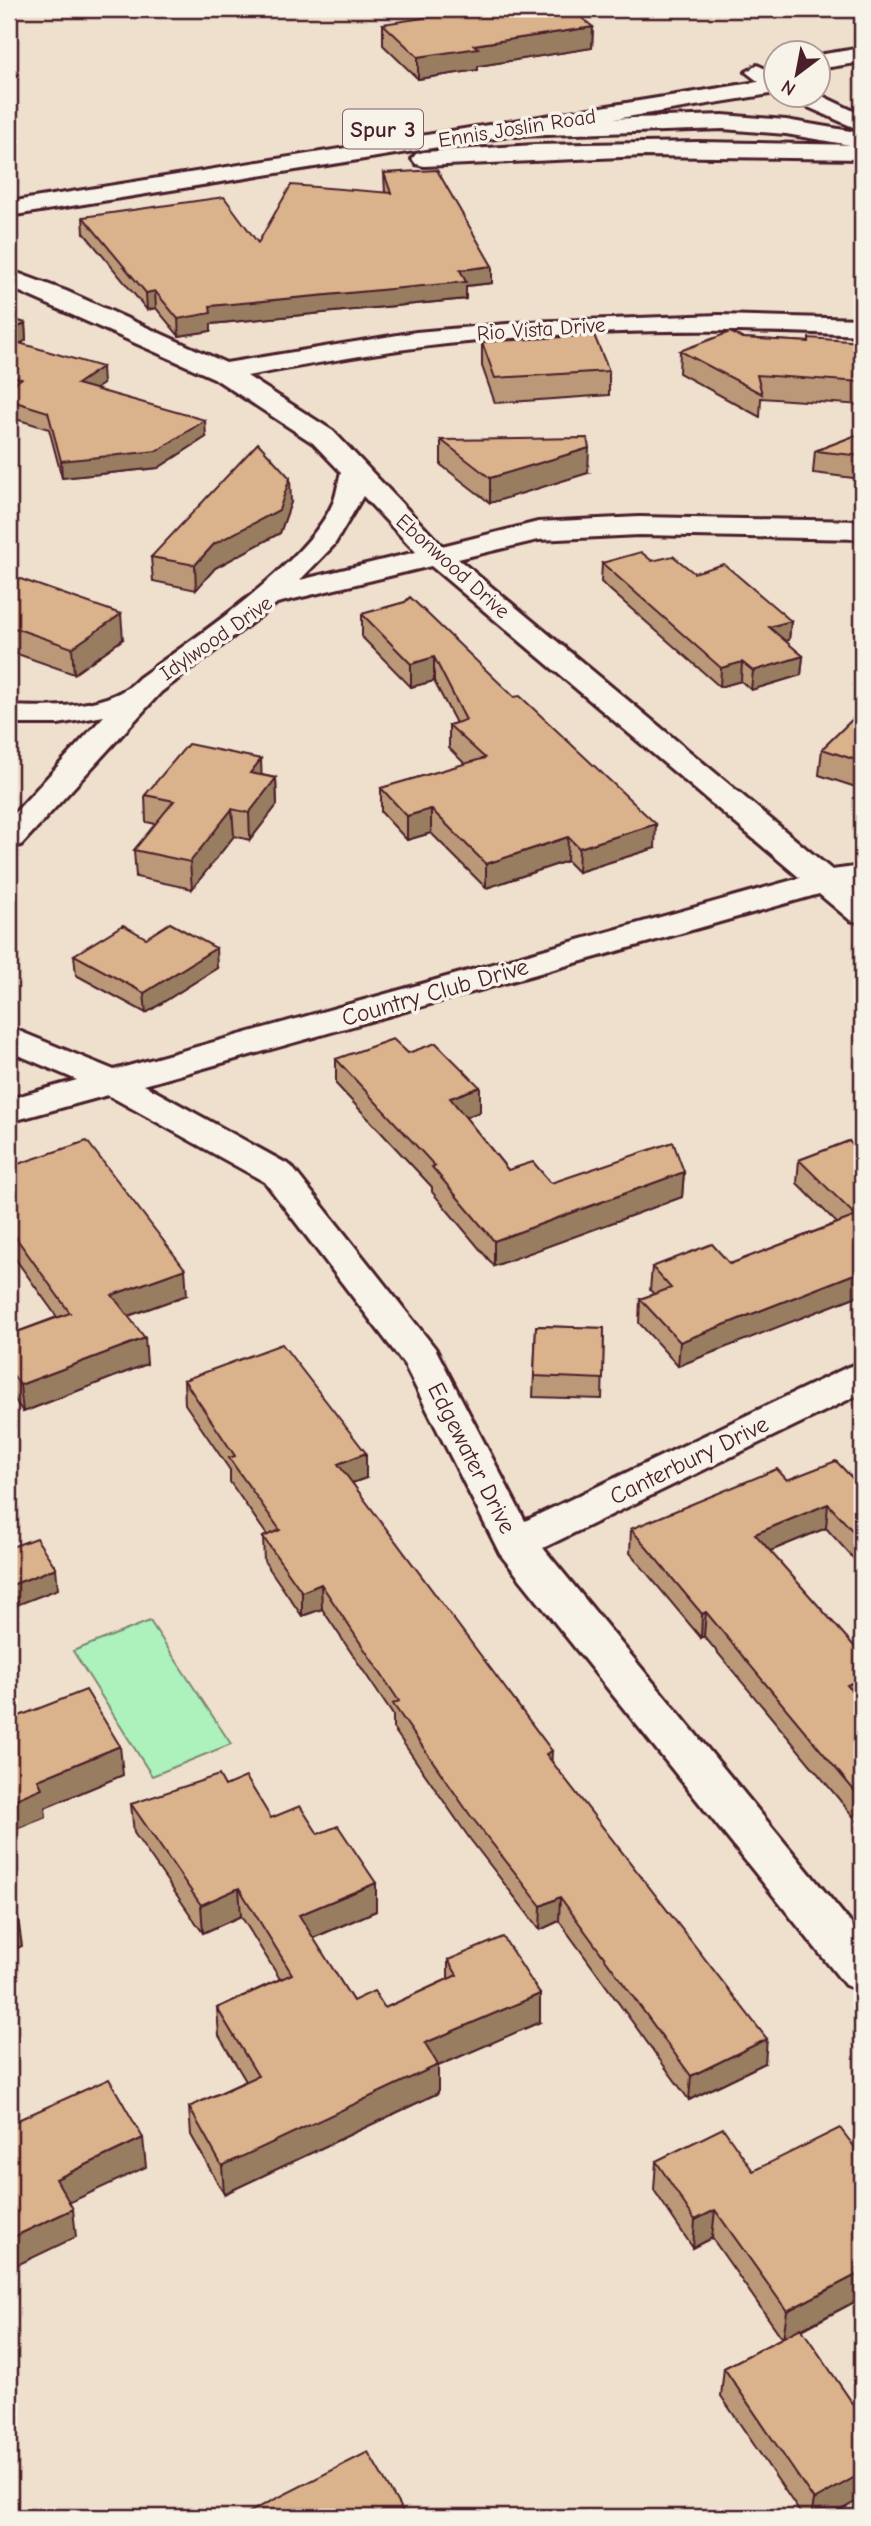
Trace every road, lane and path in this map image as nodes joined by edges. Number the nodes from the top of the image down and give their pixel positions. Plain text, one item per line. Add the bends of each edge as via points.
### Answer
1 (862, 55) edge
2 (832, 60) edge
3 (862, 74) edge
4 (762, 79) edge
5 (832, 79) edge
6 (762, 80) edge
7 (832, 88) edge
8 (862, 102) edge
9 (827, 108) edge
10 (723, 122) junction
11 (862, 124) edge
12 (511, 129) junction
13 (862, 140) edge
14 (726, 147) junction
15 (862, 152) edge
16 (424, 159) dead end
17 (9, 187) edge
18 (9, 209) edge
19 (9, 278) edge
20 (862, 327) edge
21 (223, 372) junction
22 (355, 471) junction
23 (862, 530) edge
24 (434, 554) junction
25 (267, 597) junction
26 (137, 699) junction
27 (9, 715) edge
28 (9, 838) edge
29 (862, 876) edge
30 (828, 881) junction
31 (862, 913) edge
32 (9, 1038) edge
33 (114, 1083) junction
34 (9, 1111) edge
35 (862, 1377) edge
36 (515, 1543) junction
37 (862, 1971) edge

1 - 2 street
3 - 5 street
4 - 17 street, Ennis Joslin Road / Spur 3
6 - 12 street, Ennis Joslin Road / Spur 3
7 - 8 street
9 - 11 street
10 - 12 street
10 - 13 street
10 - 14 street
12 - 18 street, Ennis Joslin Road / Spur 3
14 - 15 street
14 - 16 street
19 - 21 street, Ebonwood Drive
20 - 21 street, Rio Vista Drive via 597,325 492,332 379,345
21 - 22 street, Ebonwood Drive via 323,437
22 - 24 street, Ebonwood Drive
22 - 25 street via 347,503 324,539
23 - 24 street, Idylwood Drive via 639,526 538,531
24 - 25 street, Idylwood Drive
24 - 30 street, Ebonwood Drive
25 - 26 street, Idylwood Drive
26 - 27 street via 80,712
26 - 28 street, Idylwood Drive
29 - 30 street, Country Club Drive
30 - 31 street, Ebonwood Drive
30 - 33 street, Country Club Drive
32 - 33 street, Edgewater Drive
33 - 34 street, Country Club Drive
33 - 36 street, Edgewater Drive via 278,1174 421,1358
35 - 36 street, Canterbury Drive
36 - 37 street, Edgewater Drive

